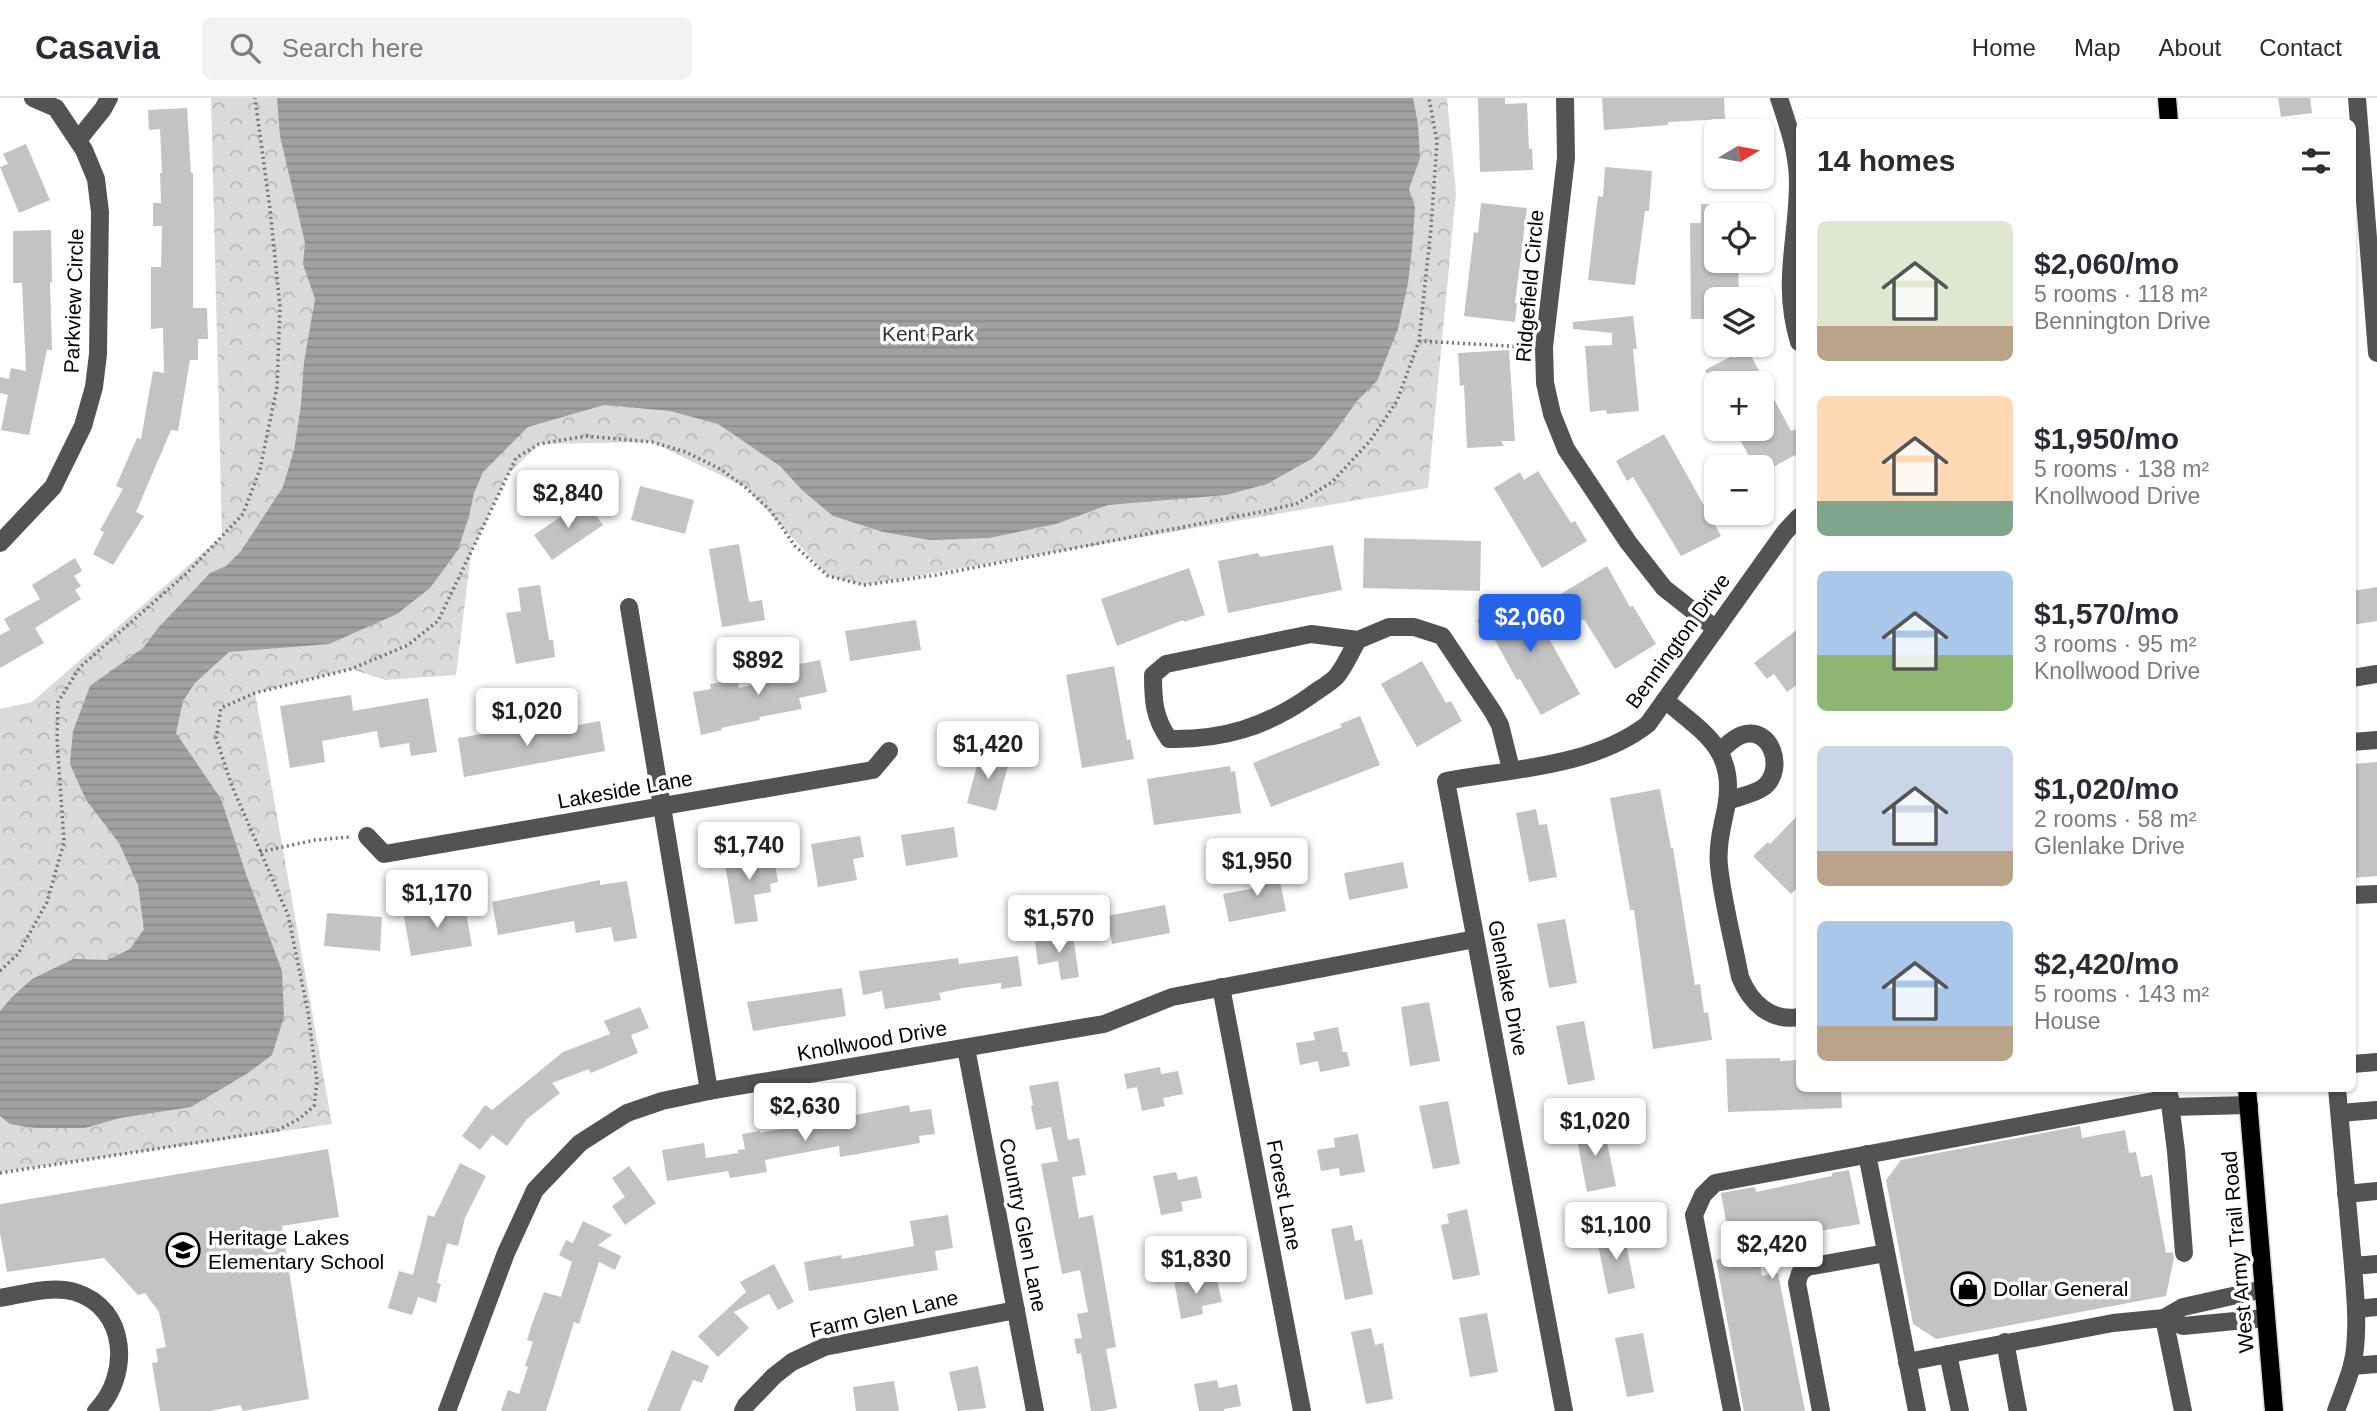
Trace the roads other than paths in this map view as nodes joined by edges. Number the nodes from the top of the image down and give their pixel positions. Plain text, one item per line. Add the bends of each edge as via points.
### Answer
1 (109, 98) edge
2 (1565, 98) edge
3 (1779, 98) edge
4 (2167, 98) edge
5 (2357, 98) edge
6 (39, 99) edge
7 (2169, 119) edge
8 (78, 140) junction
9 (1796, 159) edge
10 (1796, 214) edge
11 (1796, 328) edge
12 (2377, 353) edge
13 (1796, 520) edge
14 (0, 543) edge
15 (629, 607) dead end
16 (1716, 629) junction
17 (1358, 640) junction
18 (2377, 674) edge
19 (2356, 677) edge
20 (1665, 700) junction
21 (2377, 740) edge
22 (2356, 742) edge
23 (889, 751) dead end
24 (1720, 751) junction
25 (1511, 769) junction
26 (1446, 780) joint
27 (1727, 801) junction
28 (661, 807) junction
29 (367, 836) road end
30 (2377, 894) edge
31 (2356, 895) edge
32 (1475, 939) junction
33 (1221, 987) junction
34 (1796, 1017) edge
35 (966, 1048) junction
36 (2377, 1062) edge
37 (2356, 1063) edge
38 (709, 1091) junction
39 (2337, 1092) edge
40 (2248, 1097) edge
41 (2170, 1098) edge
42 (2377, 1110) edge
43 (2340, 1113) junction
44 (1867, 1154) junction
45 (2377, 1191) edge
46 (2346, 1194) junction
47 (1886, 1253) junction
48 (2184, 1253) dead end
49 (2377, 1265) edge
50 (2353, 1266) junction
51 (2264, 1289) junction
52 (0, 1298) edge
53 (2377, 1307) edge
54 (2356, 1309) junction
55 (1016, 1310) junction
56 (2164, 1318) junction
57 (2266, 1318) junction
58 (2005, 1342) junction
59 (1948, 1354) junction
60 (1908, 1362) junction
61 (2377, 1364) edge
62 (2352, 1366) junction
63 (96, 1411) edge
64 (447, 1411) edge
65 (743, 1411) edge
66 (1035, 1411) edge
67 (1302, 1411) edge
68 (1564, 1411) edge
69 (1732, 1411) edge
70 (1821, 1411) edge
71 (1917, 1411) edge
72 (1960, 1411) edge
73 (2018, 1411) edge
74 (2183, 1411) edge
75 (2274, 1411) edge
76 (2336, 1411) edge

1 - 8 street
2 - 16 street, Ridgefield Circle via 1566,158 1544,347 1552,414 1572,460 1628,542 1664,588
3 - 9 street
4 - 7 main road
5 - 12 street
6 - 8 street, Parkview Circle via 56,108
8 - 14 street, Parkview Circle via 96,179 100,212 99,354 94,387 83,425 53,487
10 - 11 street via 1789,295
13 - 16 street, Bennington Drive
15 - 28 street
16 - 20 street, Bennington Drive
17 - 17 street via 1336,677 1269,721 1220,735 1169,739 1159,725 1153,705 1153,675 1166,664 1311,634
17 - 25 street via 1401,626 1442,636 1500,725
18 - 19 street
20 - 24 street
20 - 25 street, Bennington Drive via 1648,724 1605,750
21 - 22 street
23 - 28 street, Lakeside Lane via 873,770
24 - 27 street via 1728,767
24 - 27 street via 1744,734 1755,734 1766,741 1776,762 1764,787
25 - 26 street, Bennington Drive
26 - 32 street, Glenlake Drive
27 - 34 street via 1719,866 1740,977 1758,1007
28 - 29 street, Lakeside Lane via 384,855
28 - 38 street
30 - 31 street
32 - 33 street, Knollwood Drive
32 - 68 street, Glenlake Drive
33 - 35 street, Knollwood Drive via 1172,997 1104,1024
33 - 67 street, Forest Lane
35 - 38 street, Knollwood Drive
35 - 55 street, Country Glen Lane
36 - 37 street
38 - 64 street, Knollwood Drive via 627,1113 580,1143 535,1190 506,1253
39 - 43 street
40 - 41 street
40 - 51 main road, West Army Trail Road
41 - 44 street
41 - 48 street
42 - 43 street
43 - 46 street
44 - 47 street
44 - 69 street via 1715,1183 1703,1195 1694,1215
45 - 46 street
46 - 50 street
47 - 60 street
47 - 70 street via 1800,1272 1797,1283
49 - 50 street
50 - 54 street
51 - 56 street via 2183,1307
51 - 57 main road, West Army Trail Road
52 - 63 street via 67,1291 101,1308 118,1340 120,1366 113,1390
53 - 54 street
54 - 62 street
55 - 65 street, Farm Glen Lane via 824,1347 774,1376
55 - 66 street, Country Glen Lane
56 - 57 street via 2183,1326
56 - 58 street
56 - 74 street
57 - 75 main road, West Army Trail Road
58 - 59 street
58 - 73 street
59 - 60 street
59 - 72 street
60 - 71 street
61 - 62 street
62 - 76 street

